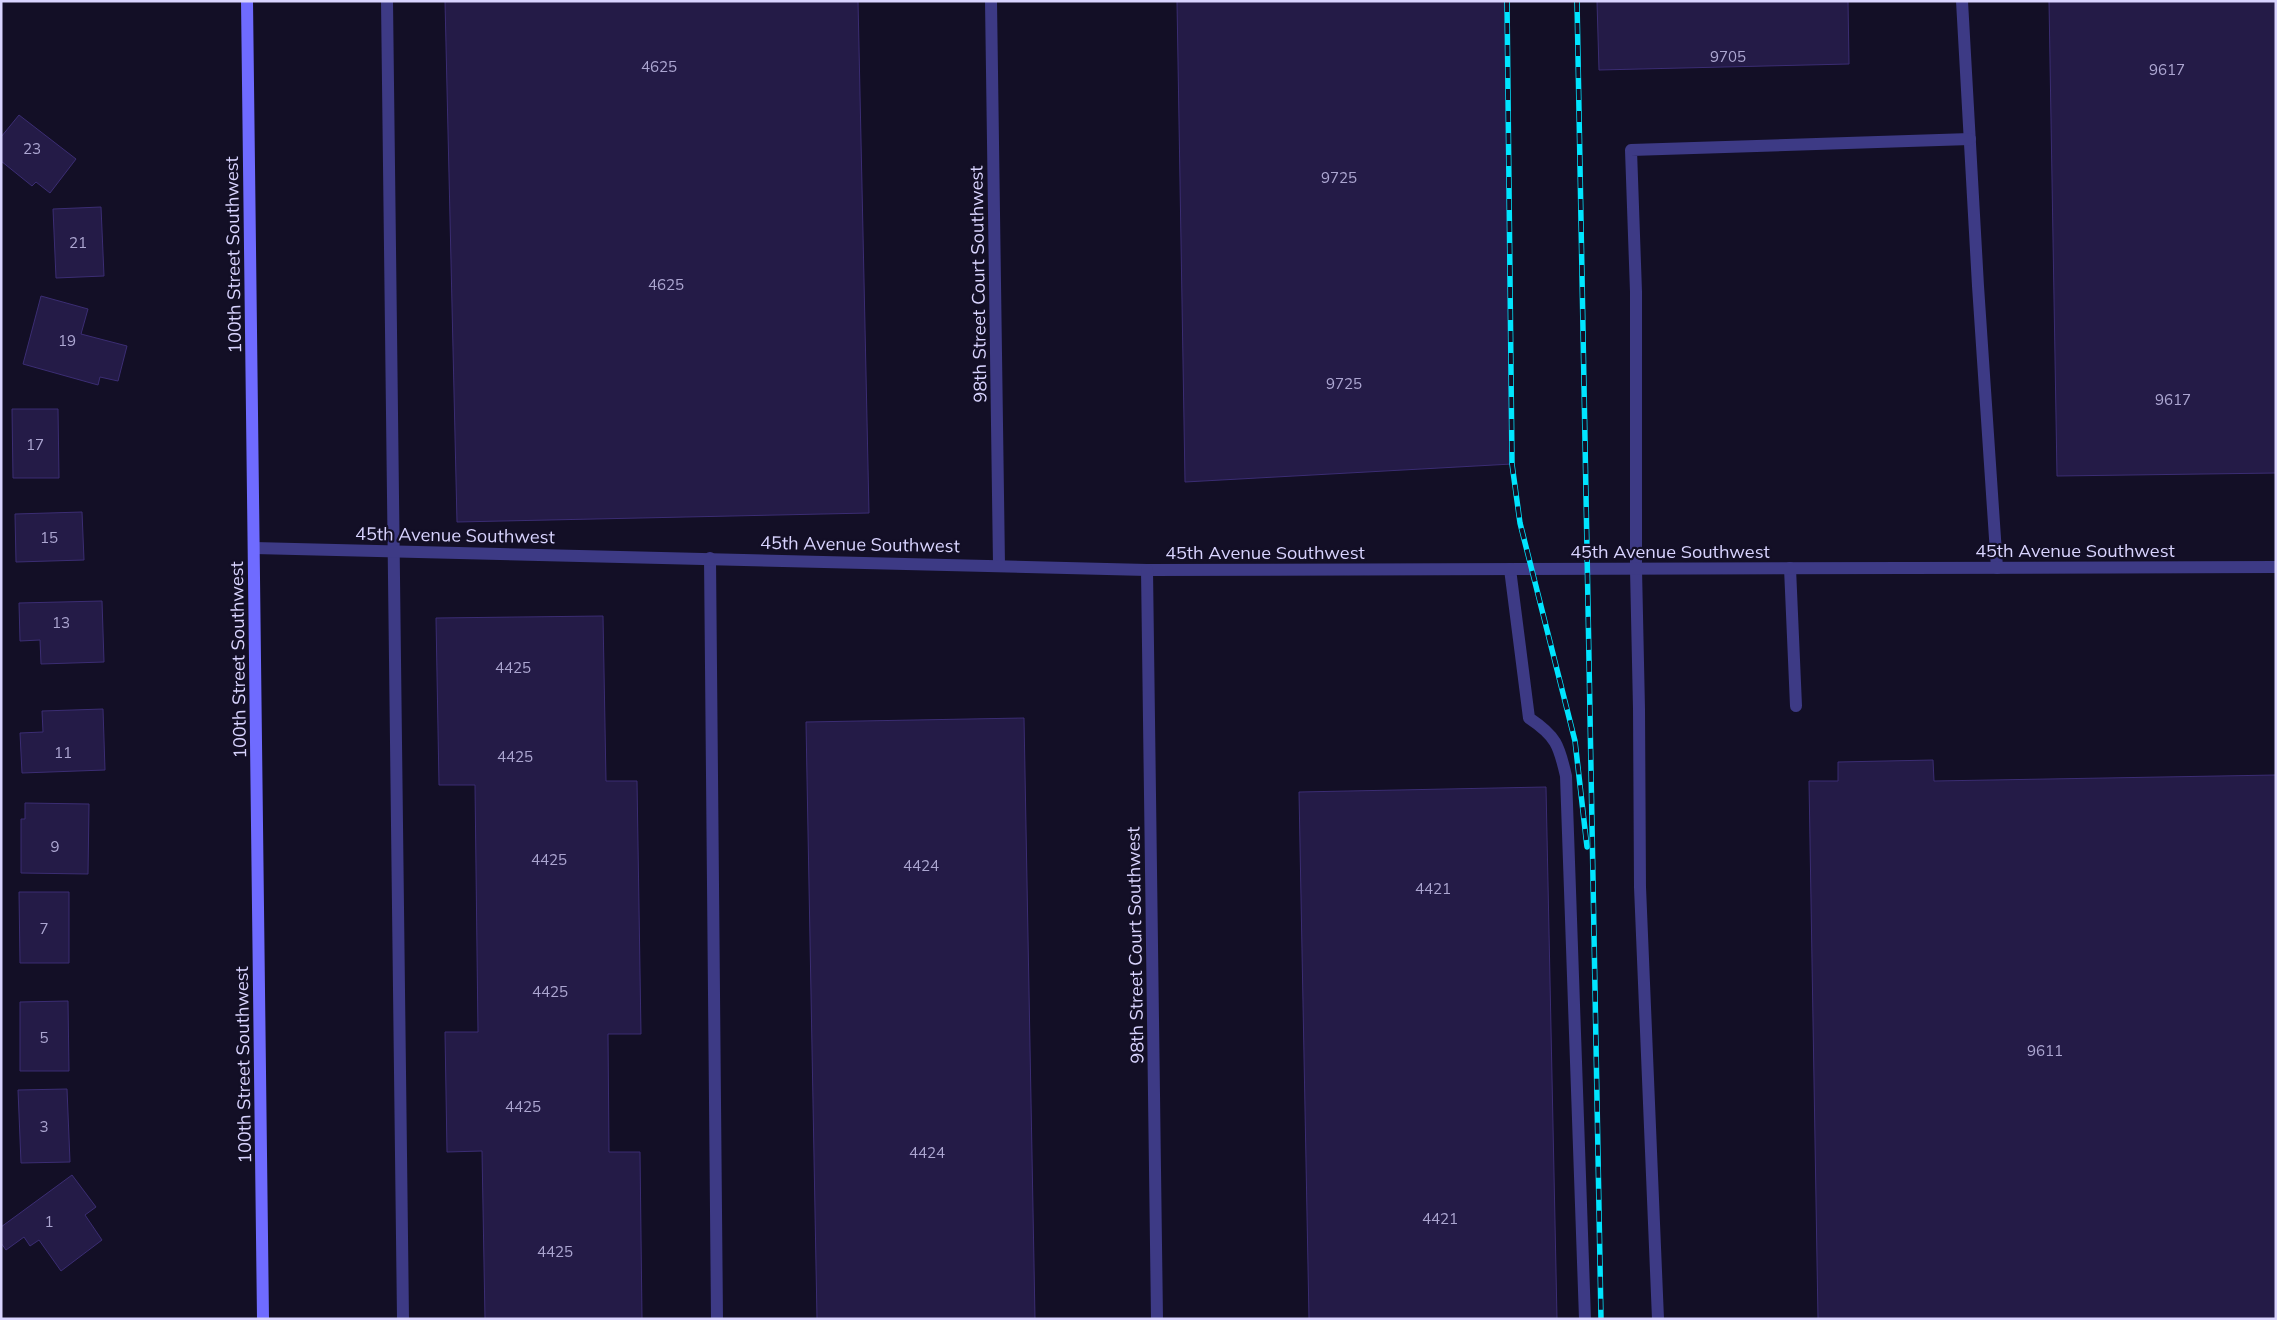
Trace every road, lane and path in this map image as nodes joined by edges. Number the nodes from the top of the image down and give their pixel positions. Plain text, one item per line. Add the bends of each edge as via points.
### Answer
1 (247, 1) edge
2 (387, 1) edge
3 (991, 1) edge
4 (1962, 1) edge
5 (1970, 139) junction
6 (254, 548) junction
7 (396, 551) junction
8 (710, 558) junction
9 (999, 565) junction
10 (2276, 567) edge
11 (1636, 568) junction
12 (1790, 568) junction
13 (1996, 568) junction
14 (1510, 569) junction
15 (1147, 570) junction
16 (1796, 706) dead end
17 (263, 1319) edge
18 (403, 1319) edge
19 (716, 1319) edge
20 (1157, 1319) edge
21 (1585, 1319) edge
22 (1658, 1319) edge

1 - 6 main road, 100th Street Southwest
2 - 7 street
3 - 9 street, 98th Street Court Southwest
4 - 5 street
5 - 11 street via 1631,150 1636,292
5 - 13 street
6 - 7 street, 45th Avenue Southwest
6 - 17 main road, 100th Street Southwest
7 - 8 street, 45th Avenue Southwest
7 - 18 street
8 - 9 street, 45th Avenue Southwest
8 - 19 street
9 - 15 street, 45th Avenue Southwest
10 - 13 street, 45th Avenue Southwest
11 - 12 street, 45th Avenue Southwest
11 - 14 street, 45th Avenue Southwest
11 - 22 street via 1640,887
12 - 13 street, 45th Avenue Southwest
12 - 16 street
14 - 15 street, 45th Avenue Southwest
14 - 21 street via 1529,718 1546,730 1559,748 1566,776
15 - 20 street, 98th Street Court Southwest

